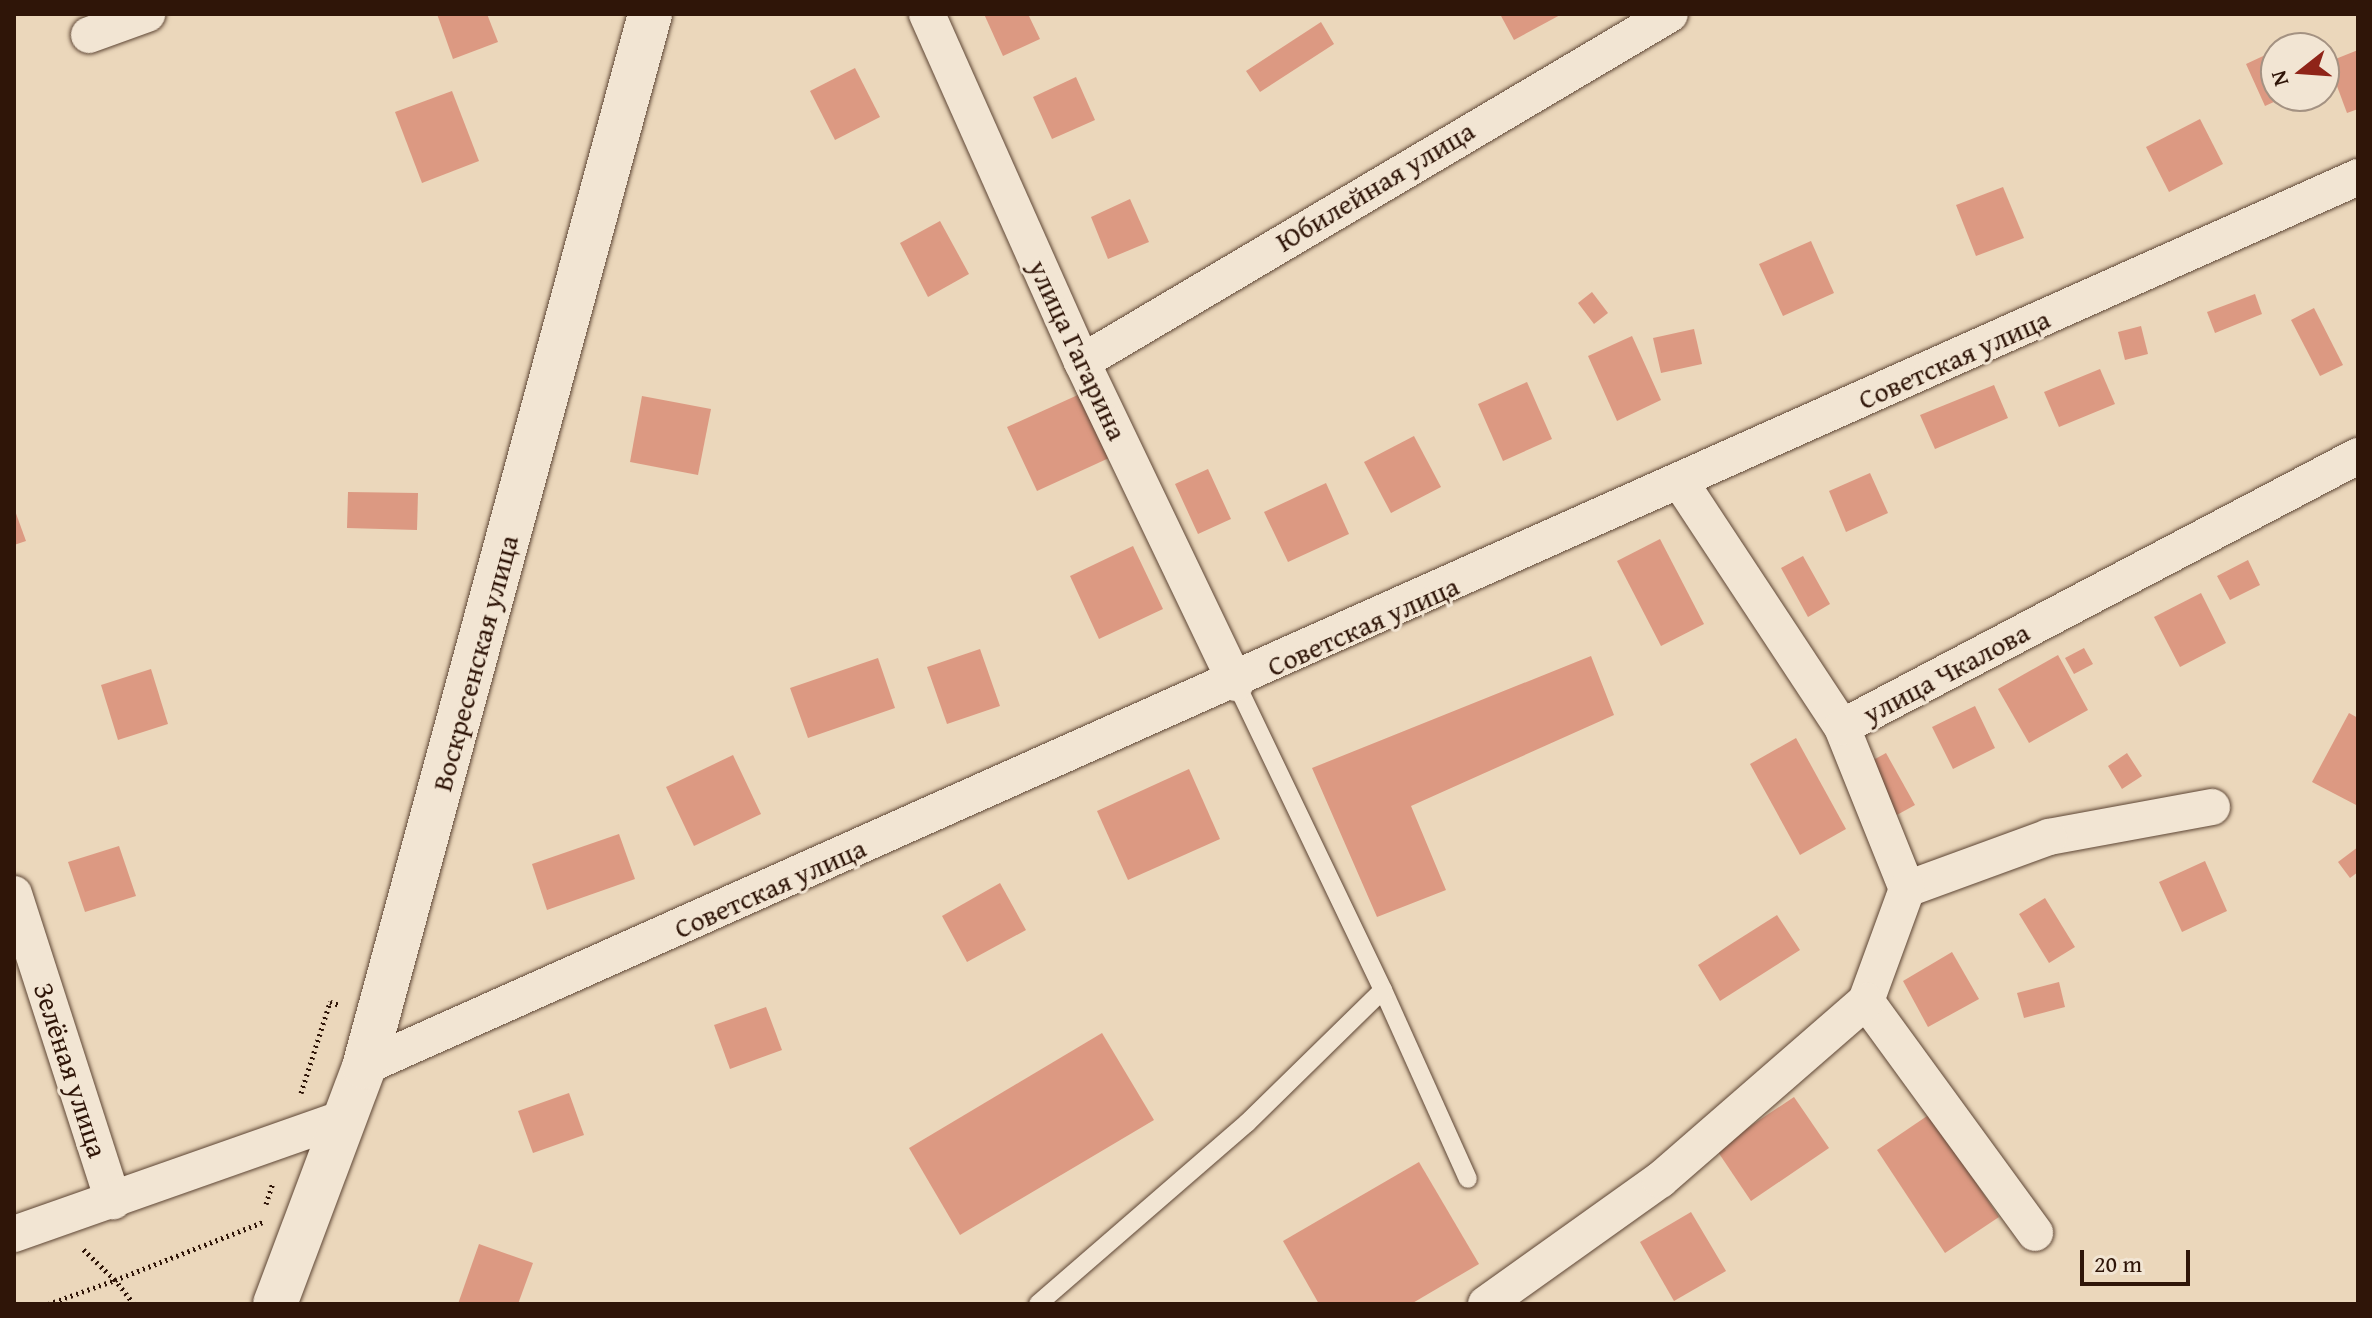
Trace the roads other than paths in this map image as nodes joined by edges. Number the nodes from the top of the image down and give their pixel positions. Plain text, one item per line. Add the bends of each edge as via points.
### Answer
1 (147, 14) edge
2 (650, 14) edge
3 (927, 14) edge
4 (1670, 14) edge
5 (89, 35) dead end
6 (2358, 177) edge
7 (1082, 362) junction
8 (2358, 456) edge
9 (1681, 483) junction
10 (1236, 683) junction
11 (1842, 727) junction
12 (2212, 807) dead end
13 (1907, 889) junction
14 (14, 894) edge
15 (1383, 990) junction
16 (1866, 1001) junction
17 (364, 1067) junction
18 (349, 1116) junction
19 (1468, 1179) dead end
20 (113, 1201) junction
21 (2035, 1233) dead end
22 (14, 1234) edge
23 (275, 1304) edge
24 (1038, 1304) edge
25 (1486, 1304) edge

1 - 5 street
2 - 17 street, Воскресенская улица
3 - 7 street, улица Гагарина
4 - 7 street, Юбилейная улица
6 - 9 street, Советская улица
7 - 10 street, улица Гагарина
8 - 11 street, улица Чкалова
9 - 10 street, Советская улица
9 - 11 street
10 - 15 lane
10 - 17 street, Советская улица
11 - 13 street, улица Чкалова
12 - 13 street via 2049,837
13 - 16 street
14 - 20 street, Зелёная улица
15 - 19 lane
15 - 24 lane via 1247,1123
16 - 21 street
16 - 25 street via 1660,1180
17 - 18 street, Воскресенская улица
18 - 20 street
18 - 23 street, Воскресенская улица
20 - 22 street

